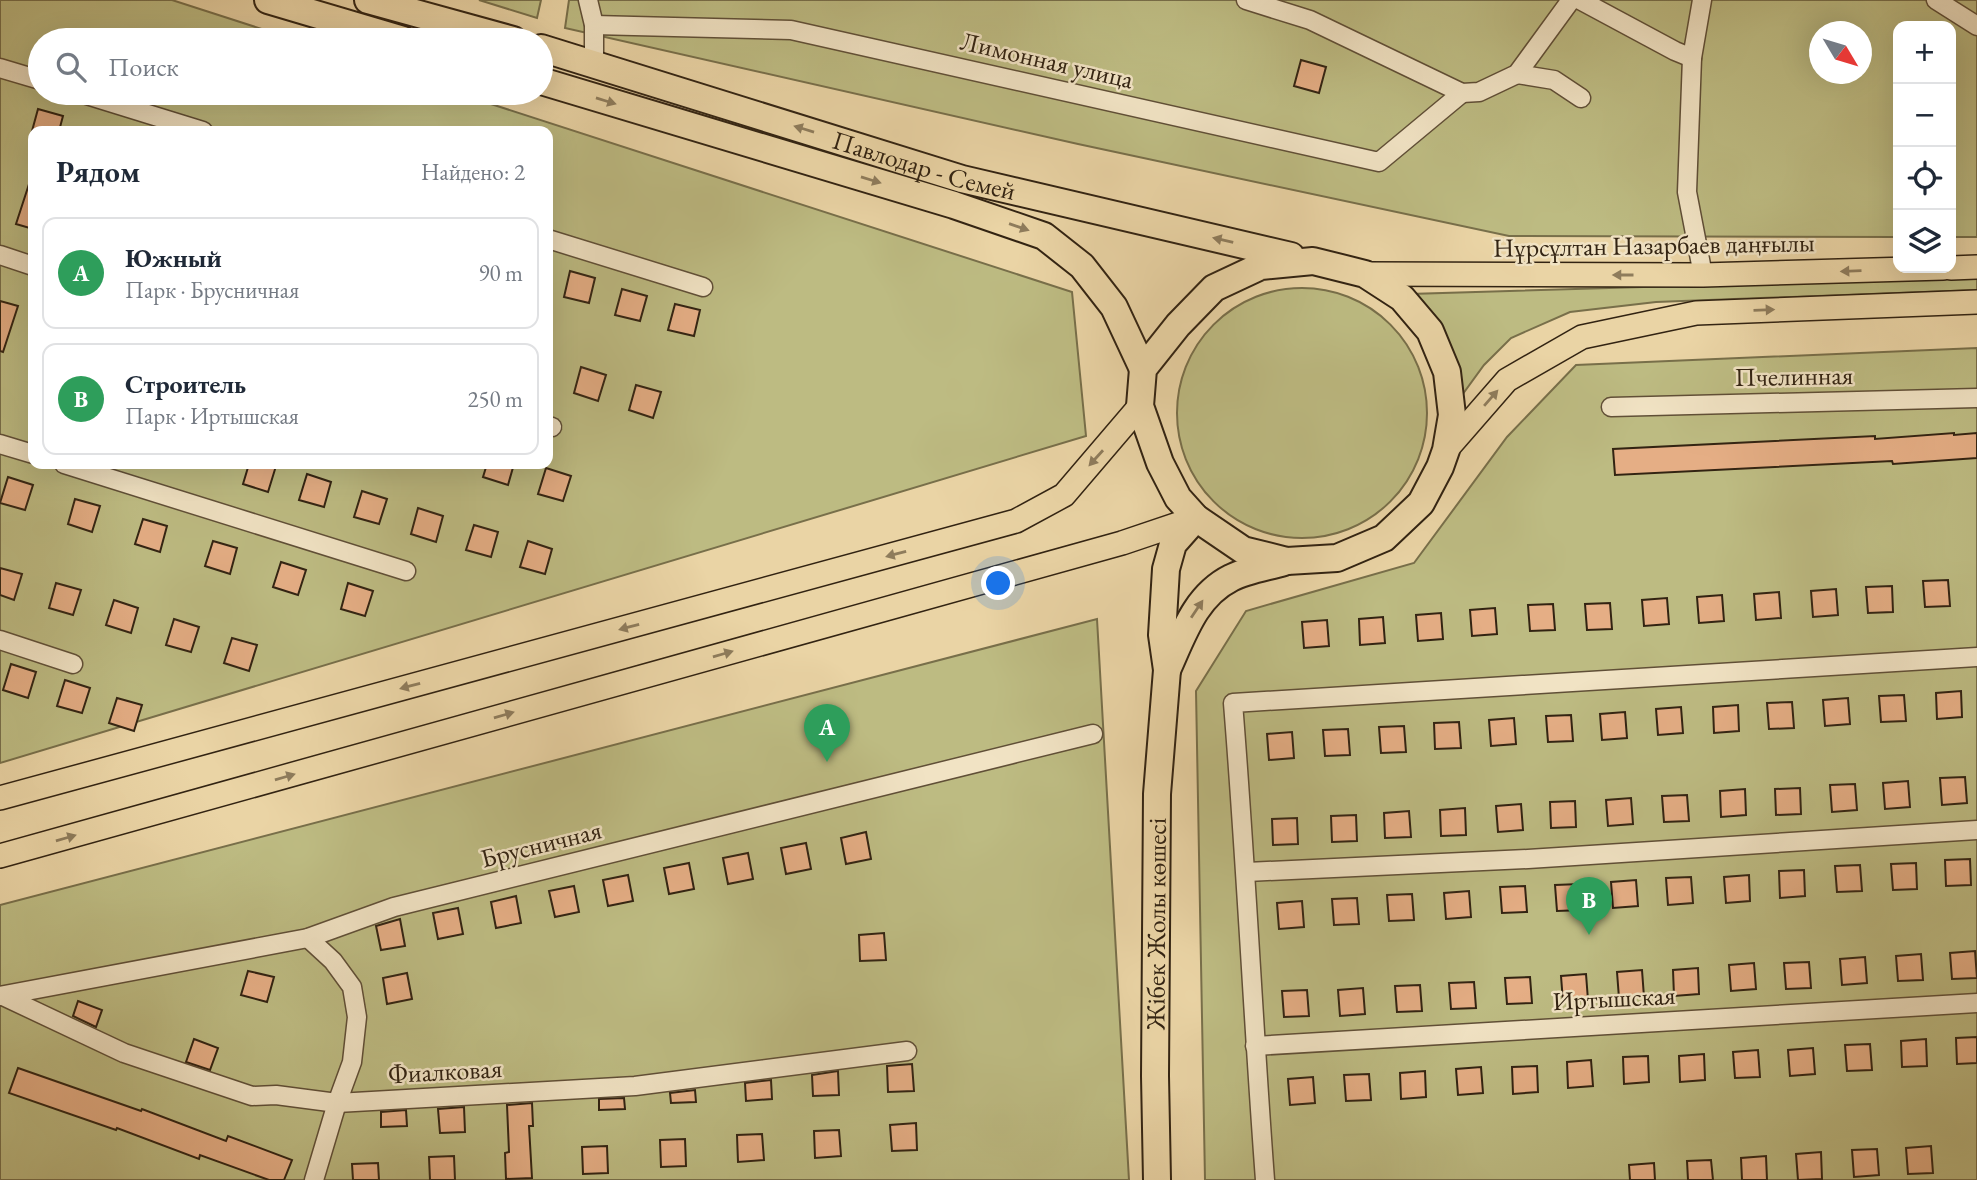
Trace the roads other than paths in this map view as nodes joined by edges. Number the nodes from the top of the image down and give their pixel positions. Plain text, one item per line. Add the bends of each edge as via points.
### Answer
1 (268, 0) edge
2 (368, 0) edge
3 (588, 0) edge
4 (1247, 0) edge
5 (1571, 0) edge
6 (1580, 0) edge
7 (1702, 0) edge
8 (1936, 0) edge
9 (594, 25) junction
10 (1977, 26) edge
11 (362, 28) edge
12 (470, 28) edge
13 (553, 51) edge
14 (1692, 58) junction
15 (594, 63) junction
16 (0, 68) edge
17 (1517, 74) junction
18 (28, 76) edge
19 (553, 86) edge
20 (1471, 93) junction
21 (1581, 98) dead end
22 (119, 105) edge
23 (187, 126) edge
24 (553, 241) edge
25 (0, 256) edge
26 (1313, 261) junction
27 (28, 264) edge
28 (1977, 267) edge
29 (1956, 268) edge
30 (1893, 269) edge
31 (1365, 274) junction
32 (1703, 275) junction
33 (703, 287) dead end
34 (1977, 302) edge
35 (1143, 369) junction
36 (1977, 398) edge
37 (1140, 406) junction
38 (1611, 407) dead end
39 (0, 444) edge
40 (1446, 450) junction
41 (28, 452) edge
42 (80, 469) edge
43 (1196, 517) junction
44 (1287, 561) junction
45 (406, 571) dead end
46 (0, 640) edge
47 (1977, 657) edge
48 (73, 664) dead end
49 (1167, 670) junction
50 (1093, 734) dead end
51 (0, 798) edge
52 (1977, 830) edge
53 (0, 856) edge
54 (1247, 872) junction
55 (308, 938) junction
56 (2, 996) edge
57 (1977, 1003) edge
58 (1255, 1046) junction
59 (907, 1051) dead end
60 (337, 1103) junction
61 (314, 1180) edge
62 (1157, 1180) edge
63 (1265, 1180) edge

1 - 11 highway
2 - 12 highway
3 - 9 street
4 - 20 street via 1310,20
5 - 17 street
6 - 14 street
7 - 14 street
8 - 10 street
9 - 15 street
9 - 20 street, Лимонная улица via 791,30 1379,162
13 - 15 highway, Павлодар - Семей
14 - 32 street via 1687,192
26 -> 15 highway, Павлодар - Семей via 962,179
16 - 18 street
17 - 20 street
17 - 21 street via 1554,80
19 -> 35 highway, Павлодар - Семей via 1044,236 1082,266 1114,307
22 - 23 street
24 - 33 street
25 - 27 street
26 - 31 highway, Павлодар - Семей
26 - 35 highway via 1261,266 1214,288
28 - 29 main road
30 -> 32 main road, Нұрсұлтан Назарбаев даңғылы
32 -> 31 main road, Нұрсұлтан Назарбаев даңғылы
31 - 40 highway, Павлодар - Семей via 1402,298 1430,331 1447,372 1452,415
40 -> 34 main road via 1507,380 1582,337 1696,313
35 - 37 highway
36 - 38 street, Пчелинная
37 - 43 highway via 1160,463 1178,498
37 -> 51 main road via 1064,495 1016,521
39 - 41 street
40 - 44 highway, Павлодар - Семей via 1421,503 1384,538 1337,558
42 - 45 street
43 - 44 highway via 1242,550
43 - 49 highway, Жібек Жолы көшесі via 1173,544 1166,569 1162,635
53 -> 43 main road via 1122,543
49 -> 44 highway, Жібек Жолы көшесі via 1195,609 1207,595 1232,577
46 - 48 street
47 - 54 street via 1233,703
49 - 62 highway, Жібек Жолы көшесі via 1157,794
50 - 55 street, Брусничная via 394,908
52 - 54 street
54 - 58 street
55 - 56 street, Брусничная
55 - 60 street via 352,987 357,1017 352,1062
56 - 60 street, Фиалковая via 124,1053 252,1096
57 - 58 street, Иртышская
58 - 63 street
59 - 60 street, Фиалковая via 635,1086
60 - 61 street

